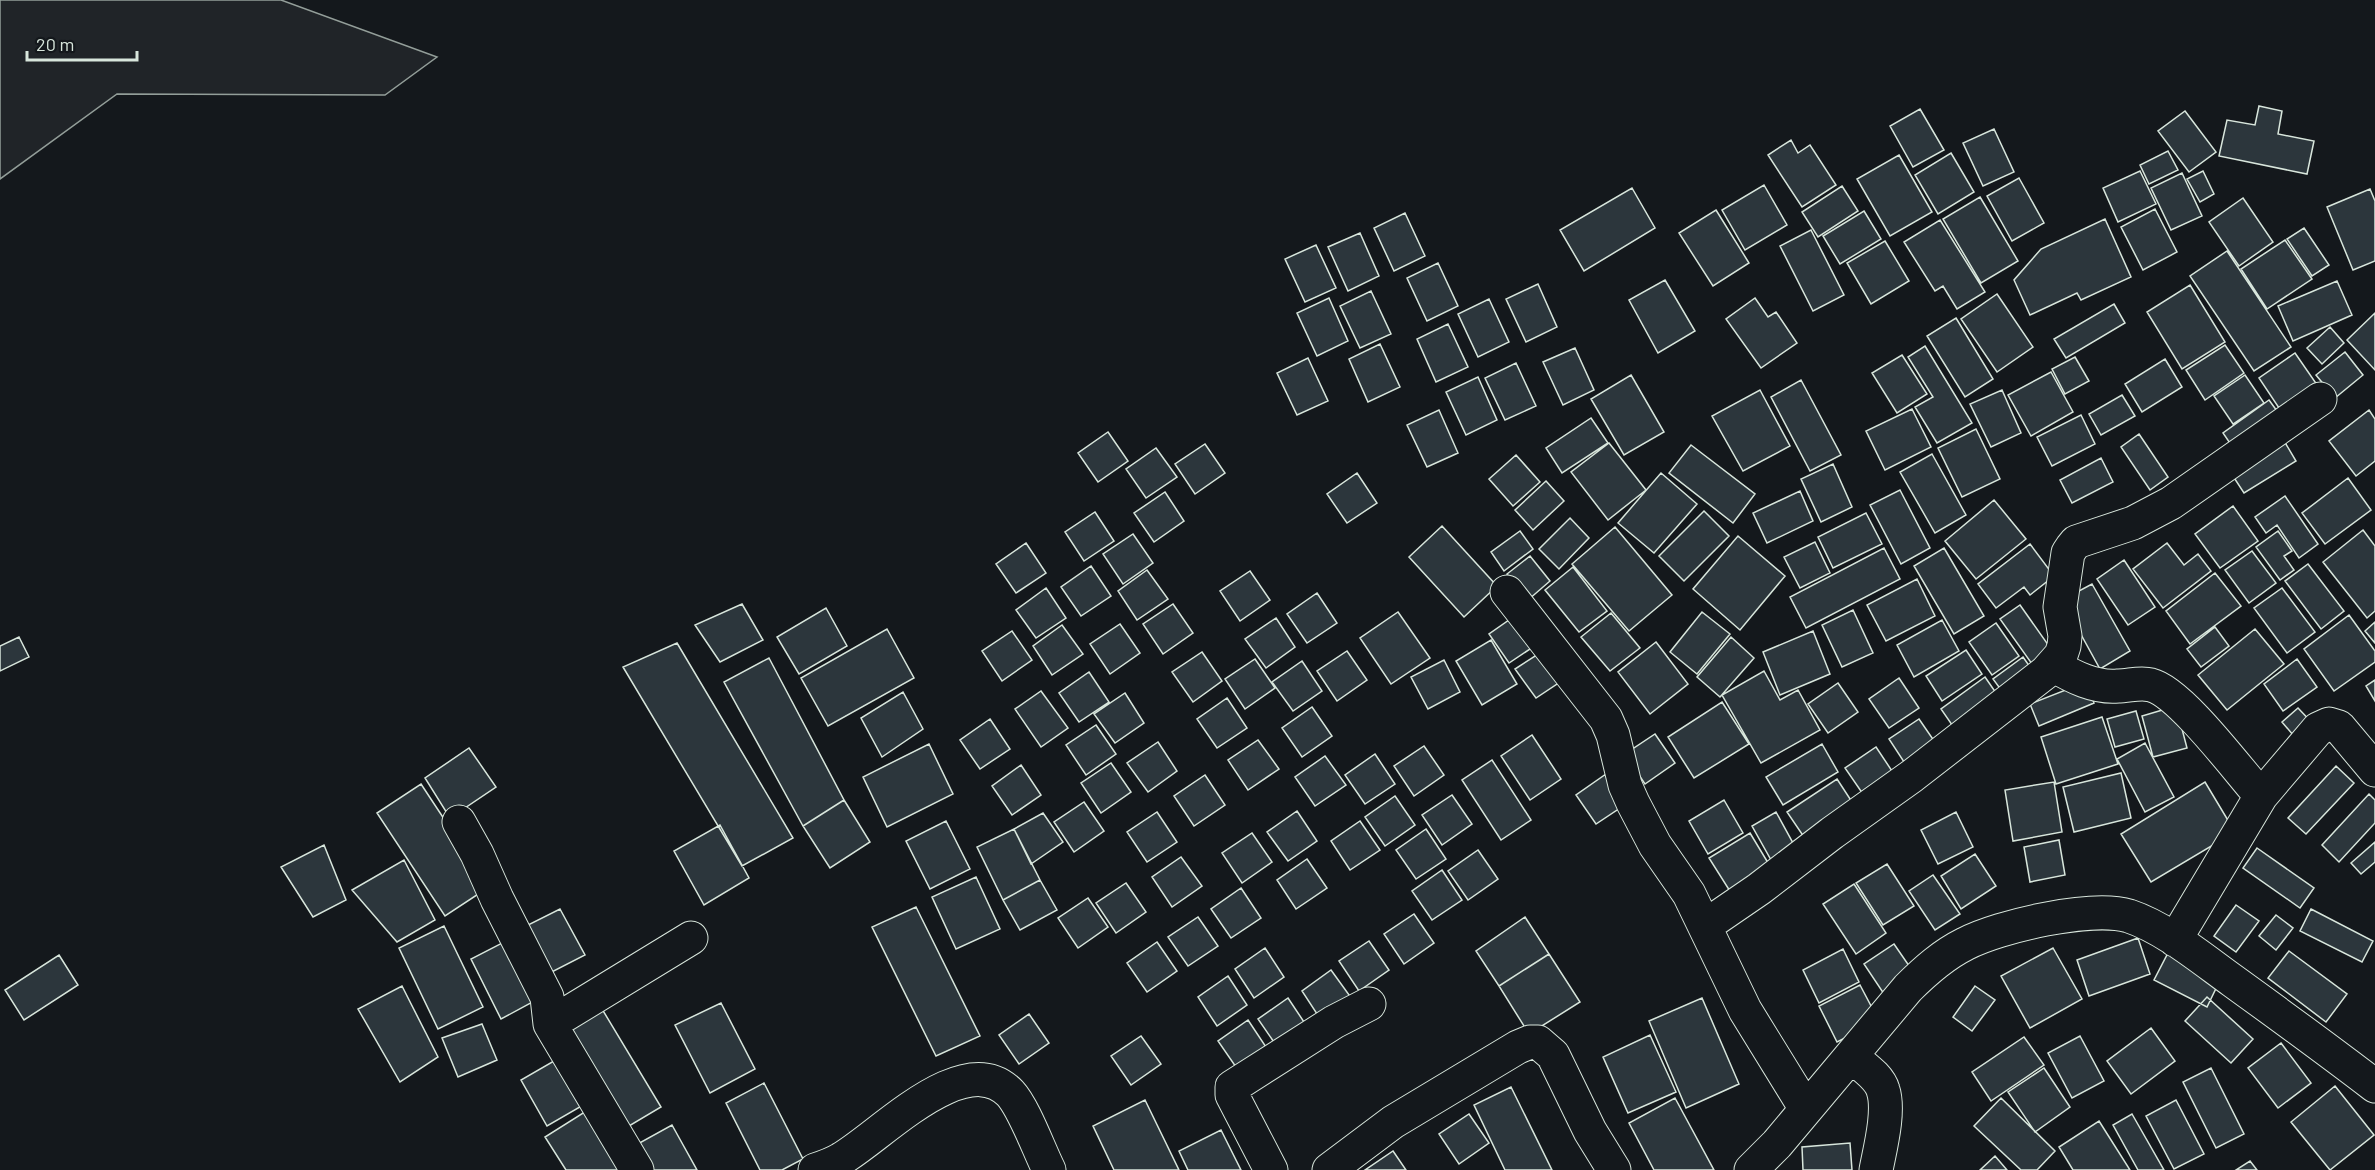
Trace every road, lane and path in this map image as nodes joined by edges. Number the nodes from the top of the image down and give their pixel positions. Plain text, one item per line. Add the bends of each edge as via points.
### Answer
1 (2320, 399) dead end
2 (1507, 592) dead end
3 (2054, 665) junction
4 (2375, 770) edge
5 (2261, 796) junction
6 (459, 822) dead end
7 (1705, 926) junction
8 (691, 938) dead end
9 (2175, 940) junction
10 (1369, 1004) dead end
11 (550, 1024) junction
12 (1851, 1056) junction
13 (2375, 1086) edge
14 (1806, 1109) junction
15 (637, 1170) edge
16 (816, 1170) edge
17 (1049, 1170) edge
18 (1271, 1170) edge
19 (1329, 1170) edge
20 (1614, 1170) edge
21 (1751, 1170) edge
22 (1876, 1170) edge

1 - 3 street via 2171,503 2133,523 2076,542 2068,553 2060,607 2064,646
2 - 7 street via 1606,719 1633,803
3 - 5 street via 2098,685 2149,685 2162,689 2188,711
3 - 7 street via 1931,762
4 - 5 street via 2338,727 2329,724 2318,729
5 - 9 street
6 - 11 street via 547,997
7 - 14 street via 1745,1010
8 - 11 street
9 - 12 street via 2130,917 2113,913 2044,920 1986,935 1949,953 1925,971
9 - 13 street
10 - 18 street via 1232,1087 1232,1095
11 - 15 street
12 - 14 street
12 - 22 street via 1883,1089 1885,1103
14 - 21 street
16 - 17 street via 840,1160 944,1089 984,1078 1011,1094
19 - 20 street via 1393,1122 1530,1042 1538,1042 1553,1055

